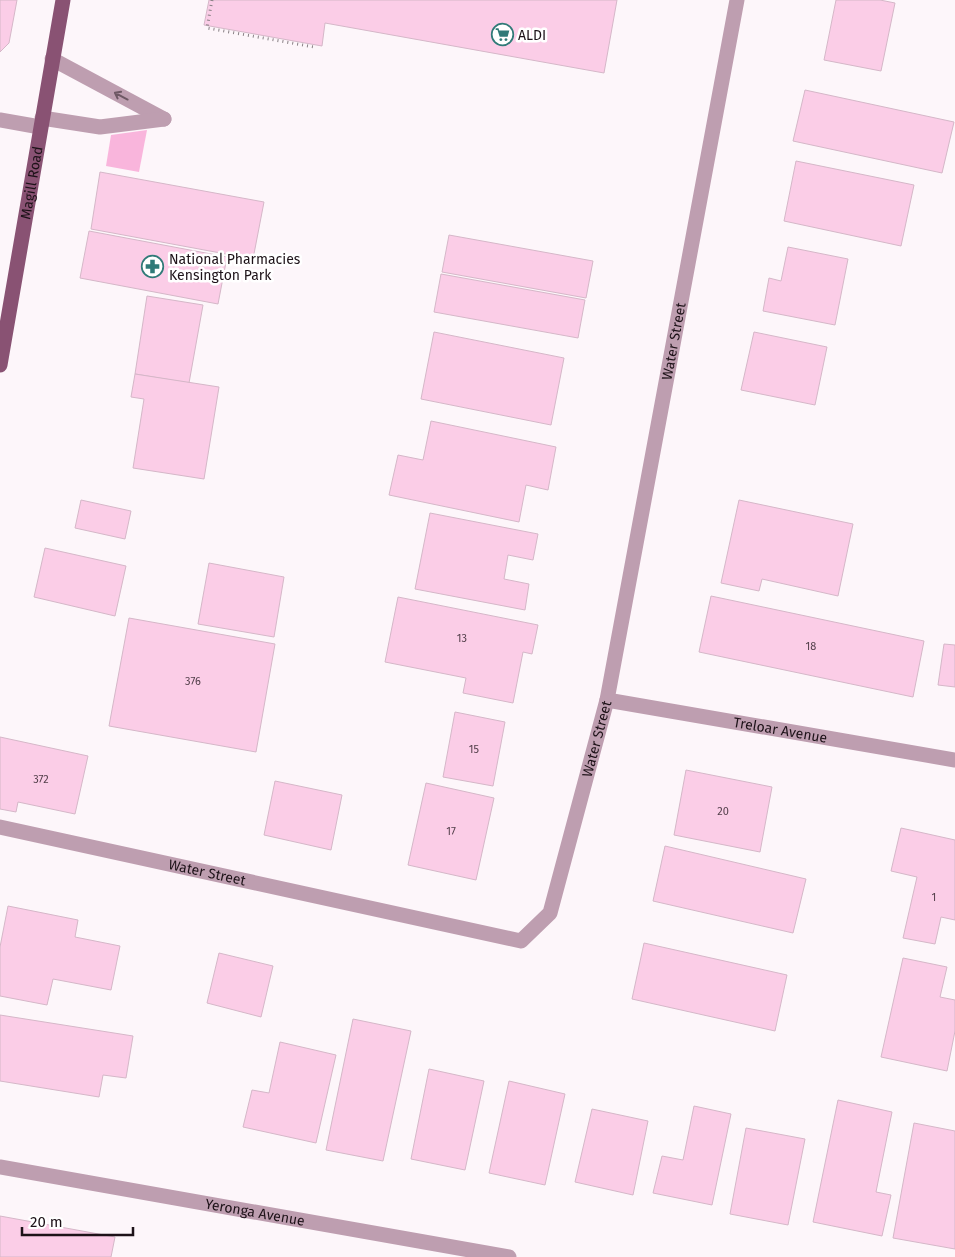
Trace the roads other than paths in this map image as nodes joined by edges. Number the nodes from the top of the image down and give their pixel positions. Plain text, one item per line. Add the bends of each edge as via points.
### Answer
1 (63, 0) edge
2 (737, 0) edge
3 (52, 59) junction
4 (0, 120) edge
5 (41, 122) junction
6 (0, 365) edge
7 (607, 700) junction
8 (955, 760) edge
9 (0, 827) edge
10 (0, 1167) edge
11 (509, 1257) edge

1 - 3 main road, Magill Road
2 - 7 street, Water Street
3 - 5 main road, Magill Road
5 -> 3 street via 100,127 164,119
4 - 5 street
5 - 6 main road, Magill Road
7 - 8 street, Treloar Avenue
7 - 9 street, Water Street via 550,913 521,941
10 - 11 street, Yeronga Avenue

